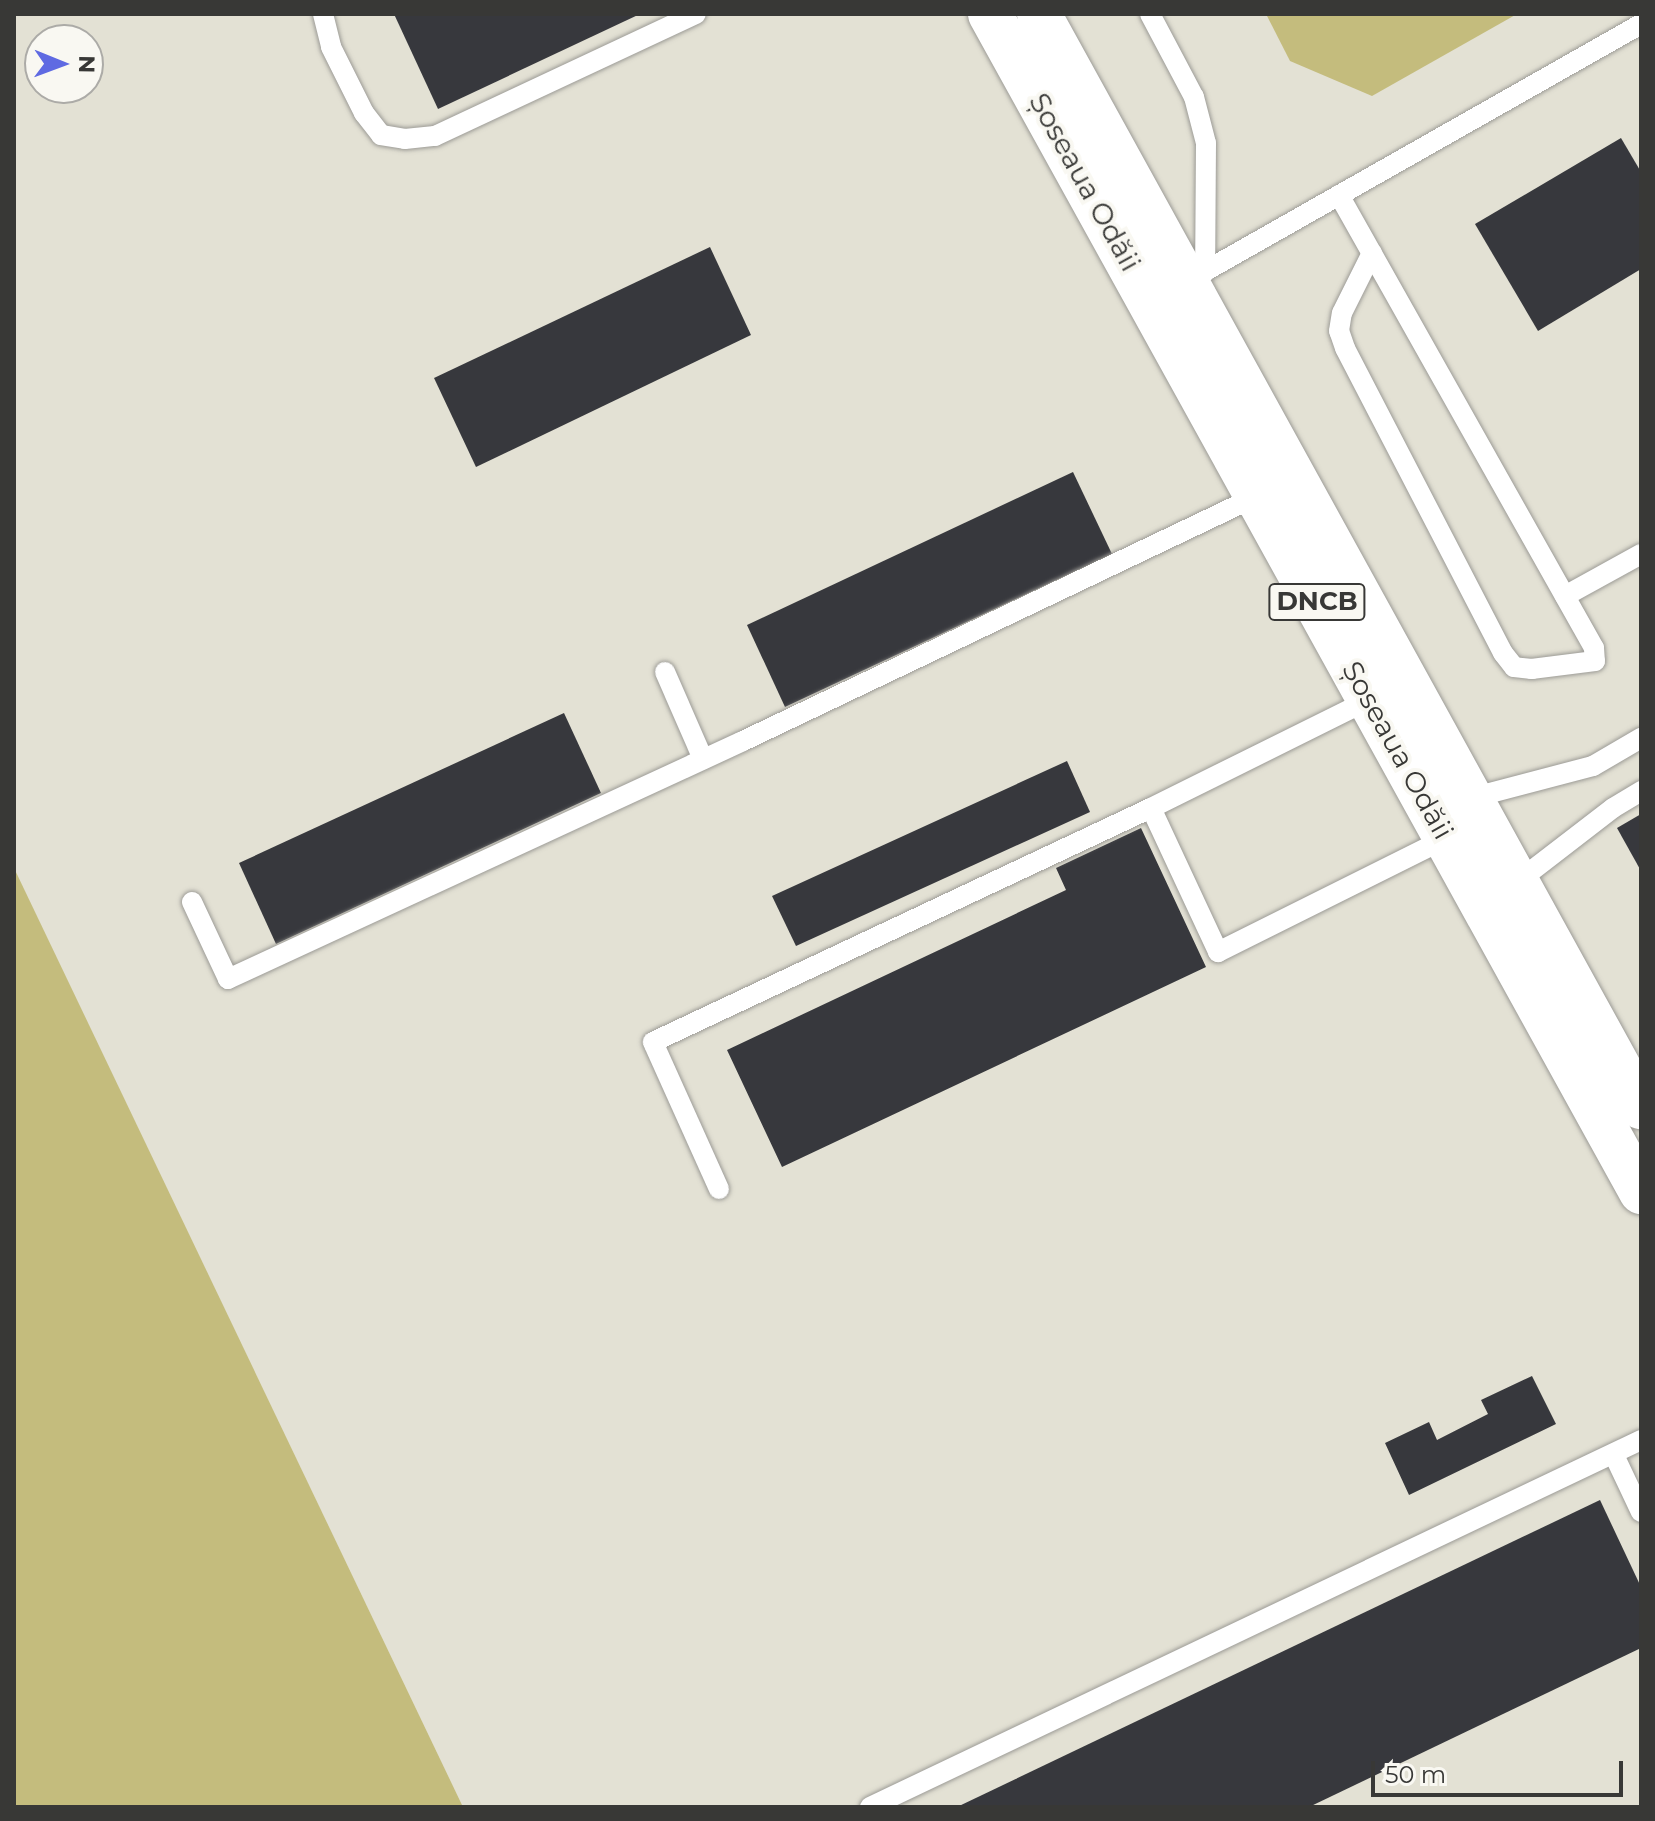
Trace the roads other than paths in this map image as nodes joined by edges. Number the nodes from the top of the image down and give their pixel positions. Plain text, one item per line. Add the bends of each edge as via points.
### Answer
1 (323, 14) edge
2 (696, 14) edge
3 (990, 14) edge
4 (1039, 14) edge
5 (1150, 14) edge
6 (1641, 24) edge
7 (1339, 195) junction
8 (1372, 253) junction
9 (1195, 277) junction
10 (1257, 496) junction
11 (1641, 554) edge
12 (1565, 596) junction
13 (665, 672) dead end
14 (1371, 699) junction
15 (1641, 740) edge
16 (703, 759) junction
17 (1641, 791) edge
18 (1471, 798) junction
19 (1151, 808) junction
20 (1447, 838) junction
21 (1517, 882) junction
22 (192, 902) dead end
23 (1641, 1107) edge
24 (719, 1189) dead end
25 (1641, 1192) edge
26 (1641, 1440) edge
27 (1614, 1455) junction
28 (1641, 1512) edge
29 (870, 1807) edge

1 - 2 lane via 331,47 364,113 381,135 405,139 435,136
3 - 10 main road, Șoseaua Odăii / DNCB
4 - 9 main road, Șoseaua Odăii / DNCB
5 - 9 lane via 1194,97 1206,143
6 - 7 lane
7 - 8 lane
7 - 9 lane
8 - 12 lane
8 - 12 lane via 1342,313 1339,331 1514,667 1595,661 1594,648
9 - 18 main road, Șoseaua Odăii / DNCB
10 - 14 main road, Șoseaua Odăii / DNCB
10 - 16 lane
11 - 12 lane
13 - 16 lane
14 - 19 lane
14 - 20 main road, Șoseaua Odăii / DNCB
15 - 18 lane via 1593,766
16 - 22 lane via 228,979
17 - 21 lane
18 - 21 main road, Șoseaua Odăii / DNCB
19 - 20 lane via 1218,952
19 - 24 lane via 653,1042
20 - 25 main road, Șoseaua Odăii / DNCB
21 - 23 main road, Șoseaua Odăii / DNCB
26 - 27 lane
27 - 28 lane
27 - 29 lane

